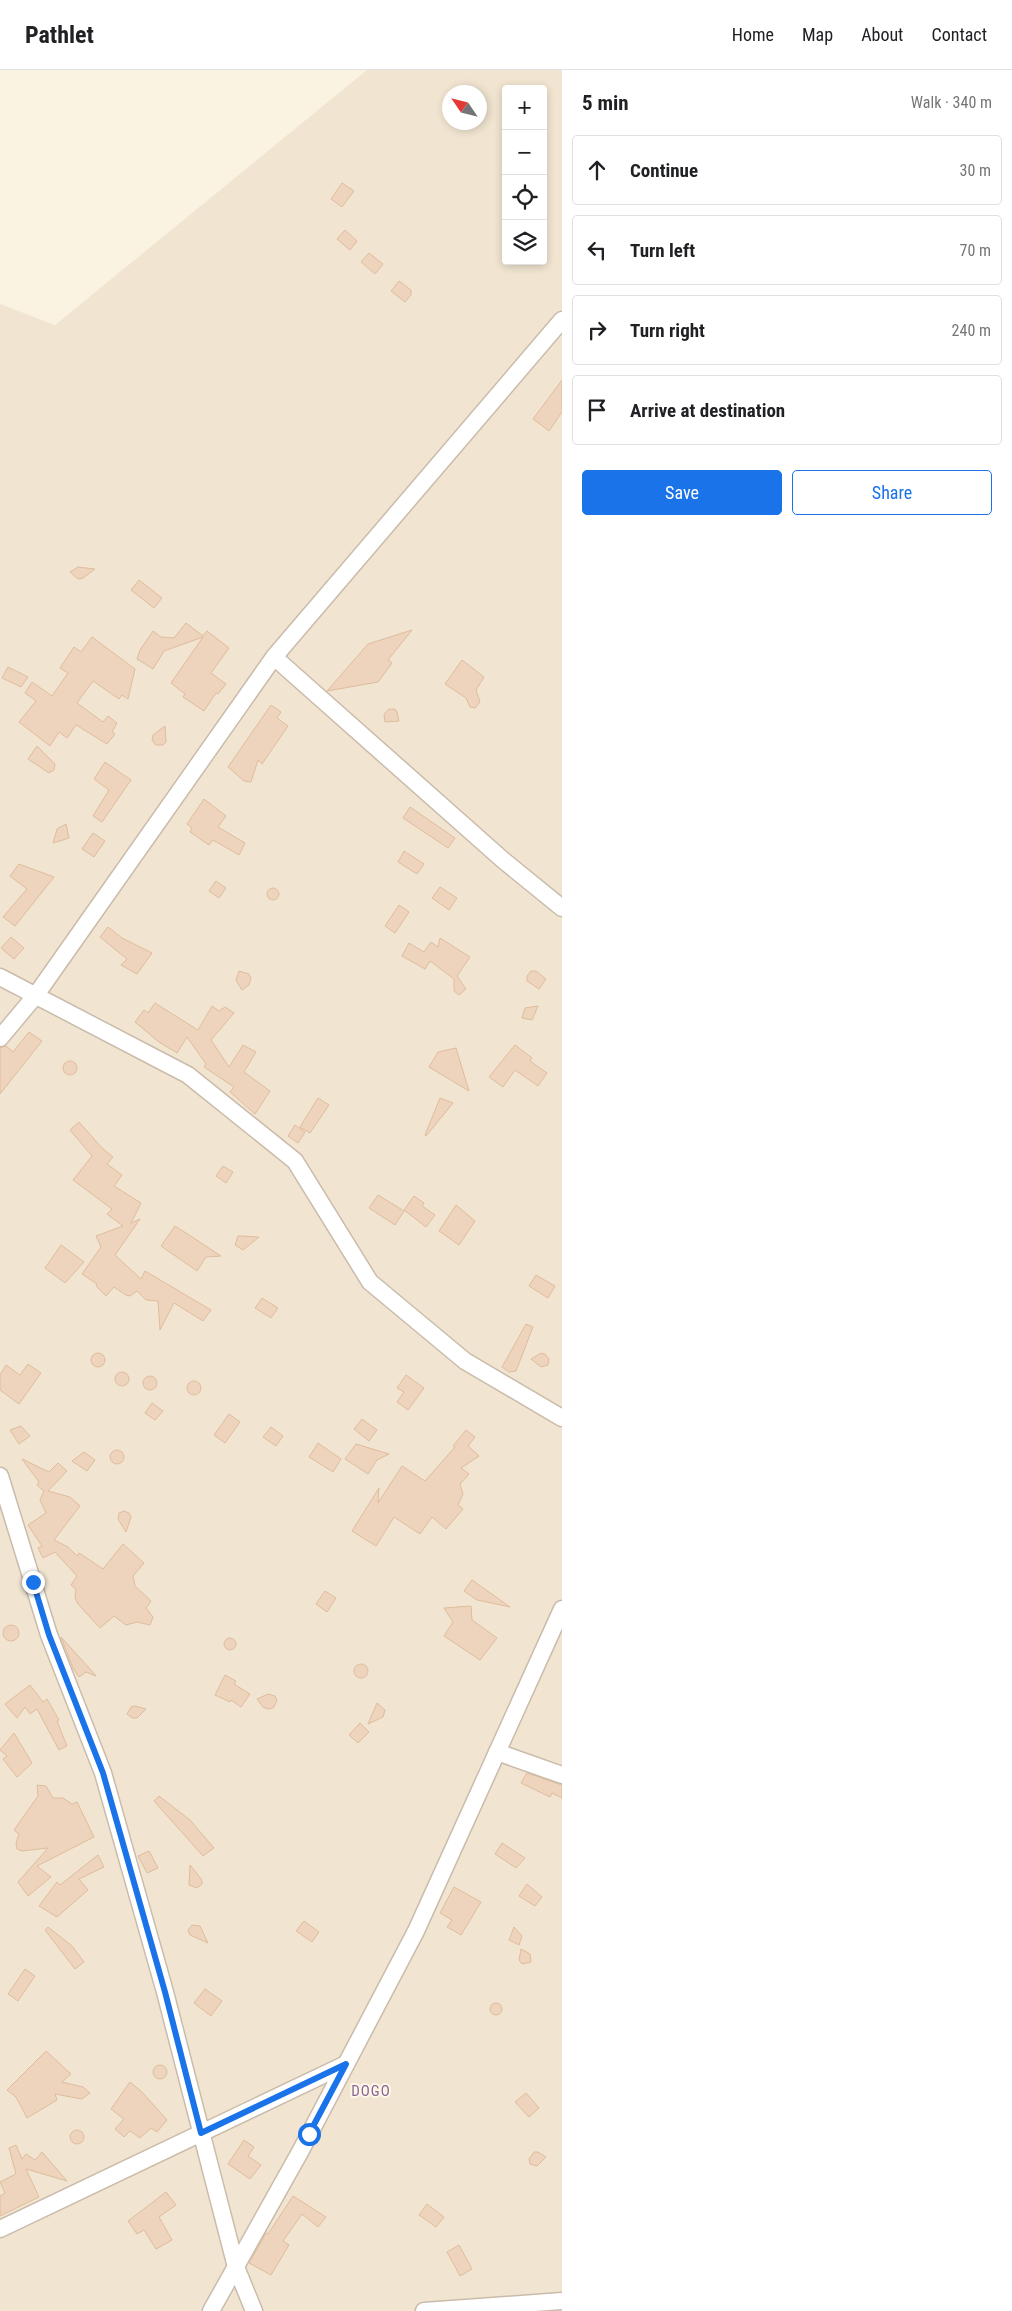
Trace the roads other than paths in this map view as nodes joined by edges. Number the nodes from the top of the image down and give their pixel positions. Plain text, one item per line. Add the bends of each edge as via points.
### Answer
1 (562, 320) edge
2 (274, 657) junction
3 (562, 908) edge
4 (0, 977) edge
5 (36, 995) junction
6 (0, 1038) edge
7 (562, 1418) edge
8 (0, 1476) edge
9 (562, 1609) edge
10 (497, 1752) junction
11 (562, 1775) edge
12 (346, 2064) junction
13 (201, 2133) junction
14 (0, 2229) edge
15 (236, 2267) junction
16 (562, 2301) edge
17 (211, 2311) edge
18 (254, 2311) edge
19 (424, 2311) edge

1 - 2 street
2 - 3 street via 503,860
2 - 5 street
4 - 5 street
5 - 6 street
5 - 7 street via 188,1075 295,1160 370,1282 465,1361
8 - 13 street via 49,1635 103,1773
9 - 10 street
10 - 11 street
10 - 12 street via 416,1931
12 - 13 street
12 - 15 street
13 - 14 street
13 - 15 street
15 - 17 street
15 - 18 street
16 - 19 street

